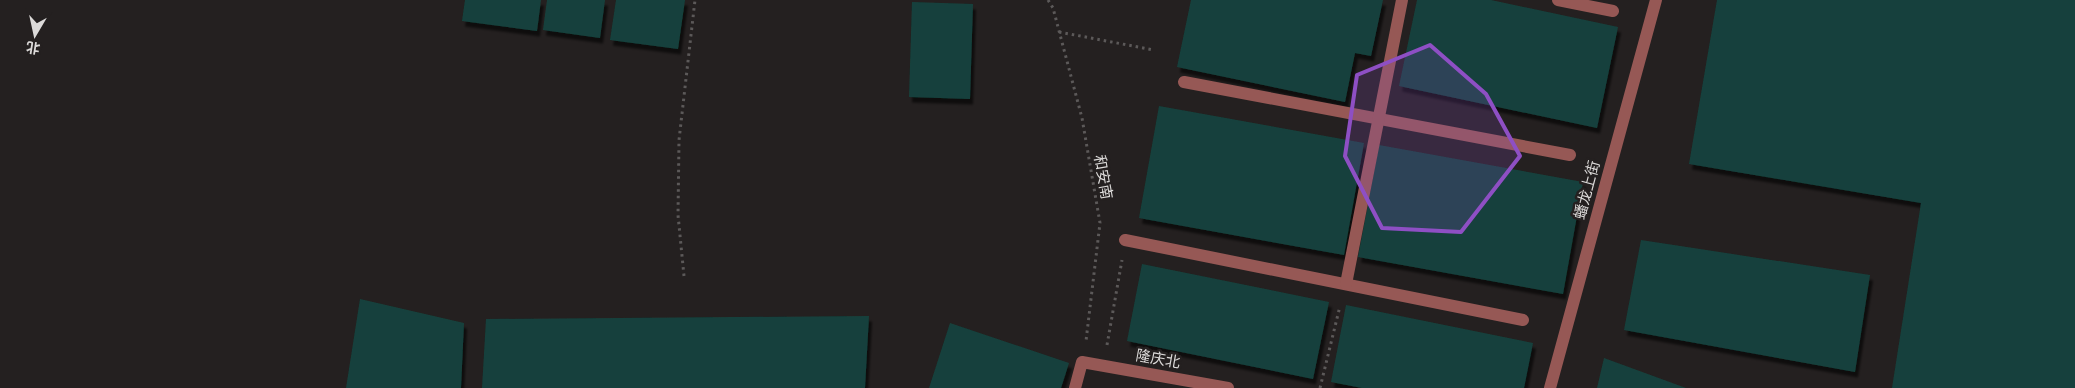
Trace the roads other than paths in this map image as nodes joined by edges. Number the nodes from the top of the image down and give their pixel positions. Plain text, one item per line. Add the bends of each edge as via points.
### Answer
1 (1402, 0) edge
2 (1558, 0) edge
3 (1656, 0) edge
4 (1613, 11) dead end
5 (1184, 82) dead end
6 (1378, 118) junction
7 (1570, 155) dead end
8 (1125, 240) road end
9 (1346, 284) junction
10 (1523, 320) dead end
11 (1075, 388) edge
12 (1228, 388) edge
13 (1550, 388) edge

1 - 6 street
2 - 4 street
3 - 13 street, 蟠龙上街
5 - 6 street
6 - 7 street
6 - 9 street
8 - 9 street
9 - 10 street
11 - 12 street, 隆庆北 via 1082,362

